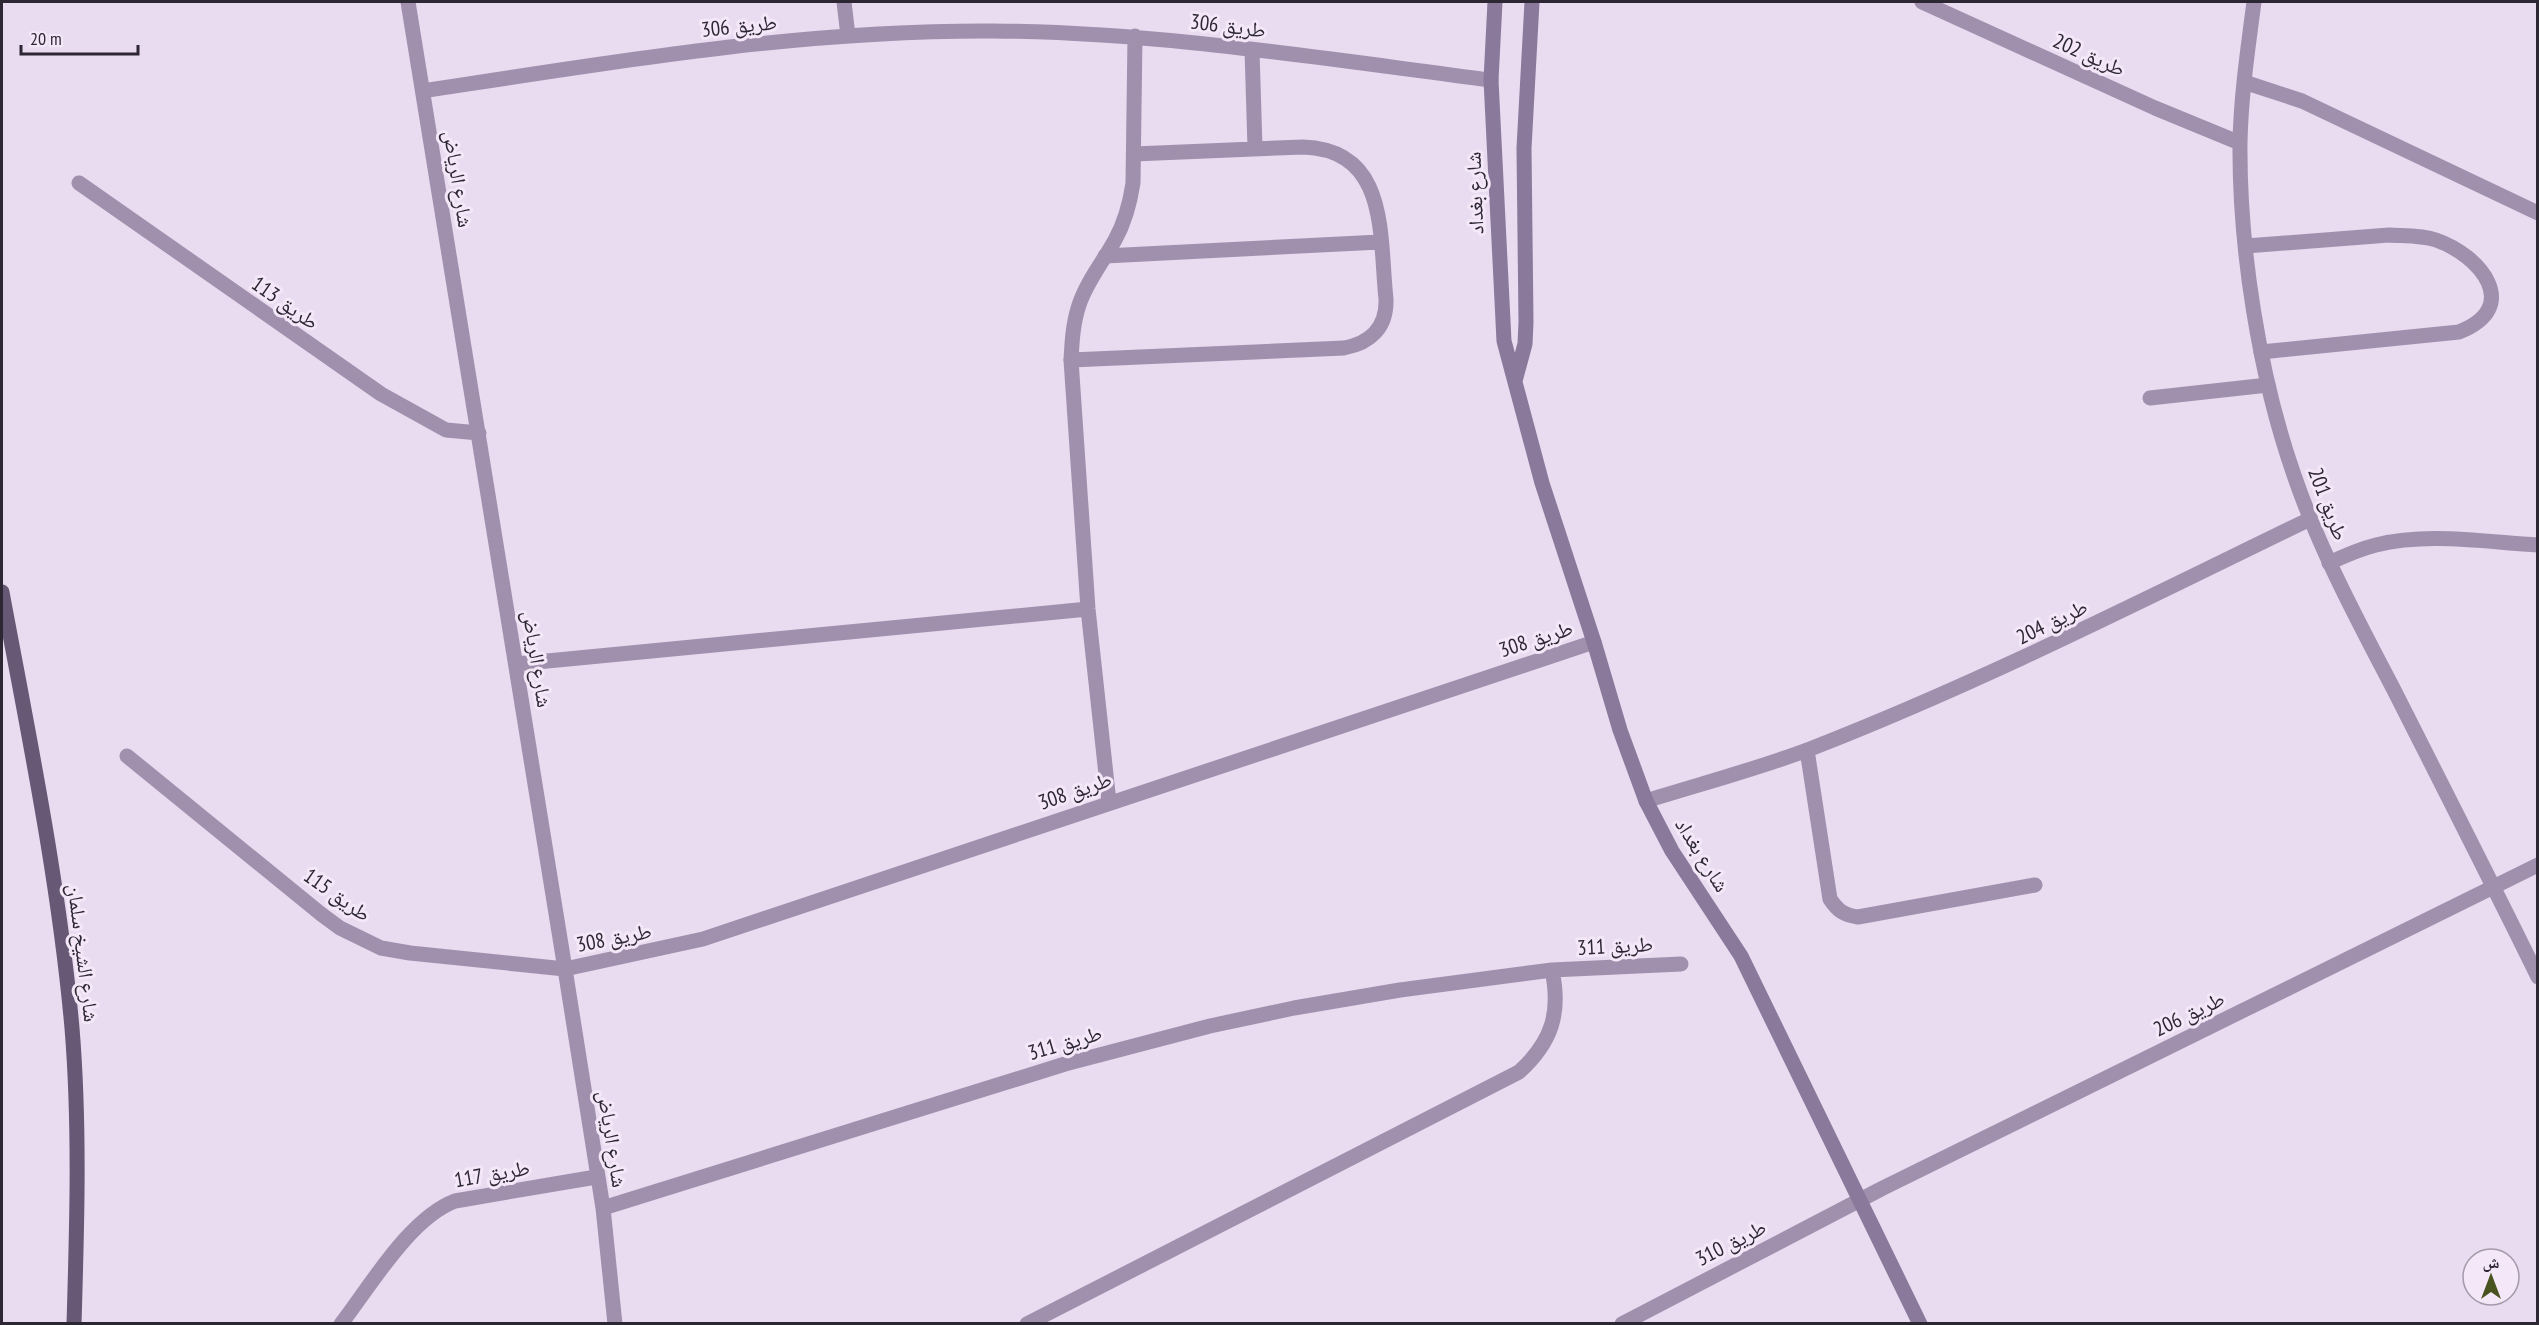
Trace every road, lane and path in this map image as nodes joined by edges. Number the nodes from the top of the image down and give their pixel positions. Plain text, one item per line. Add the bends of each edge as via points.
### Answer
1 (408, 2) edge
2 (844, 2) edge
3 (1494, 2) edge
4 (1533, 2) edge
5 (1922, 2) edge
6 (2254, 2) edge
7 (848, 36) junction
8 (1135, 36) junction
9 (1252, 50) junction
10 (1491, 80) junction
11 (2244, 82) junction
12 (423, 91) junction
13 (2240, 142) junction
14 (1255, 148) junction
15 (1134, 153) junction
16 (79, 183) dead end
17 (2538, 213) edge
18 (1380, 242) junction
19 (2246, 246) junction
20 (1105, 256) junction
21 (2261, 352) junction
22 (1071, 360) junction
23 (1515, 381) junction
24 (2268, 385) junction
25 (2150, 398) dead end
26 (479, 433) junction
27 (2310, 519) junction
28 (2538, 545) edge
29 (2329, 563) junction
30 (2, 592) edge
31 (1088, 609) junction
32 (1594, 642) junction
33 (516, 664) junction
34 (1808, 750) junction
35 (127, 756) dead end
36 (1646, 801) junction
37 (1109, 802) junction
38 (2538, 865) edge
39 (2035, 885) dead end
40 (2494, 887) junction
41 (1681, 964) dead end
42 (565, 969) junction
43 (1552, 970) junction
44 (2538, 977) edge
45 (596, 1177) junction
46 (1860, 1201) junction
47 (603, 1208) junction
48 (74, 1323) edge
49 (341, 1323) edge
50 (615, 1323) edge
51 (1027, 1323) edge
52 (1622, 1323) edge
53 (1920, 1323) edge

1 - 12 street, شارع الرياض
2 - 7 street
3 - 10 street, شارع بغداد
4 - 23 street, شارع بغداد via 1524,148 1525,344
5 - 13 street, طريق 202 via 2154,108
6 - 11 street, طريق 201
7 - 8 street, طريق 306 via 990,31
7 - 12 street, طريق 306 via 600,63
8 - 9 street, طريق 306
8 - 15 street
9 - 10 street, طريق 306
9 - 14 street
10 - 23 street, شارع بغداد via 1502,324
11 - 13 street, طريق 201
11 - 17 street via 2302,101
12 - 26 street, شارع الرياض
13 - 19 street, طريق 201
14 - 15 street
14 - 18 street via 1321,148 1353,163 1373,193
15 - 20 street via 1130,203 1116,240
16 - 26 street, طريق 113 via 381,394 446,430
18 - 20 street
18 - 22 street via 1386,311 1376,333 1356,346
19 - 21 street, طريق 201
19 - 21 street via 2389,235 2436,240 2476,264 2488,277 2492,294 2488,312 2476,325 2460,332
20 - 22 street via 1079,304
21 - 24 street, طريق 201
22 - 31 street
23 - 32 street, شارع بغداد via 1542,483
24 - 25 street
24 - 27 street, طريق 201
26 - 33 street, شارع الرياض
27 - 29 street, طريق 201
27 - 34 street, طريق 204 via 2010,666
28 - 29 street via 2403,540
29 - 40 street, طريق 201
30 - 48 main road, شارع الشيخ سلمان via 50,859 72,1027 77,1107
31 - 33 street
31 - 37 street
32 - 36 street, شارع بغداد
32 - 37 street, طريق 308
33 - 42 street, شارع الرياض
34 - 36 street, طريق 204
34 - 39 street via 1830,899 1847,916
35 - 42 street, طريق 115 via 340,928 381,948
36 - 46 street, شارع بغداد via 1672,851 1742,956
37 - 42 street, طريق 308 via 703,939
38 - 40 street, طريق 206
40 - 44 street, طريق 201
40 - 46 street, طريق 206
41 - 43 street, طريق 311
42 - 45 street, شارع الرياض
43 - 47 street, طريق 311 via 1294,1008 1134,1045
43 - 51 street, طريق 311 via 1556,989 1552,1026 1545,1043 1519,1072
45 - 47 street, شارع الرياض
45 - 49 street, طريق 117 via 443,1206 418,1223
46 - 52 street, طريق 310
46 - 53 street, شارع بغداد
47 - 50 street, شارع الرياض

